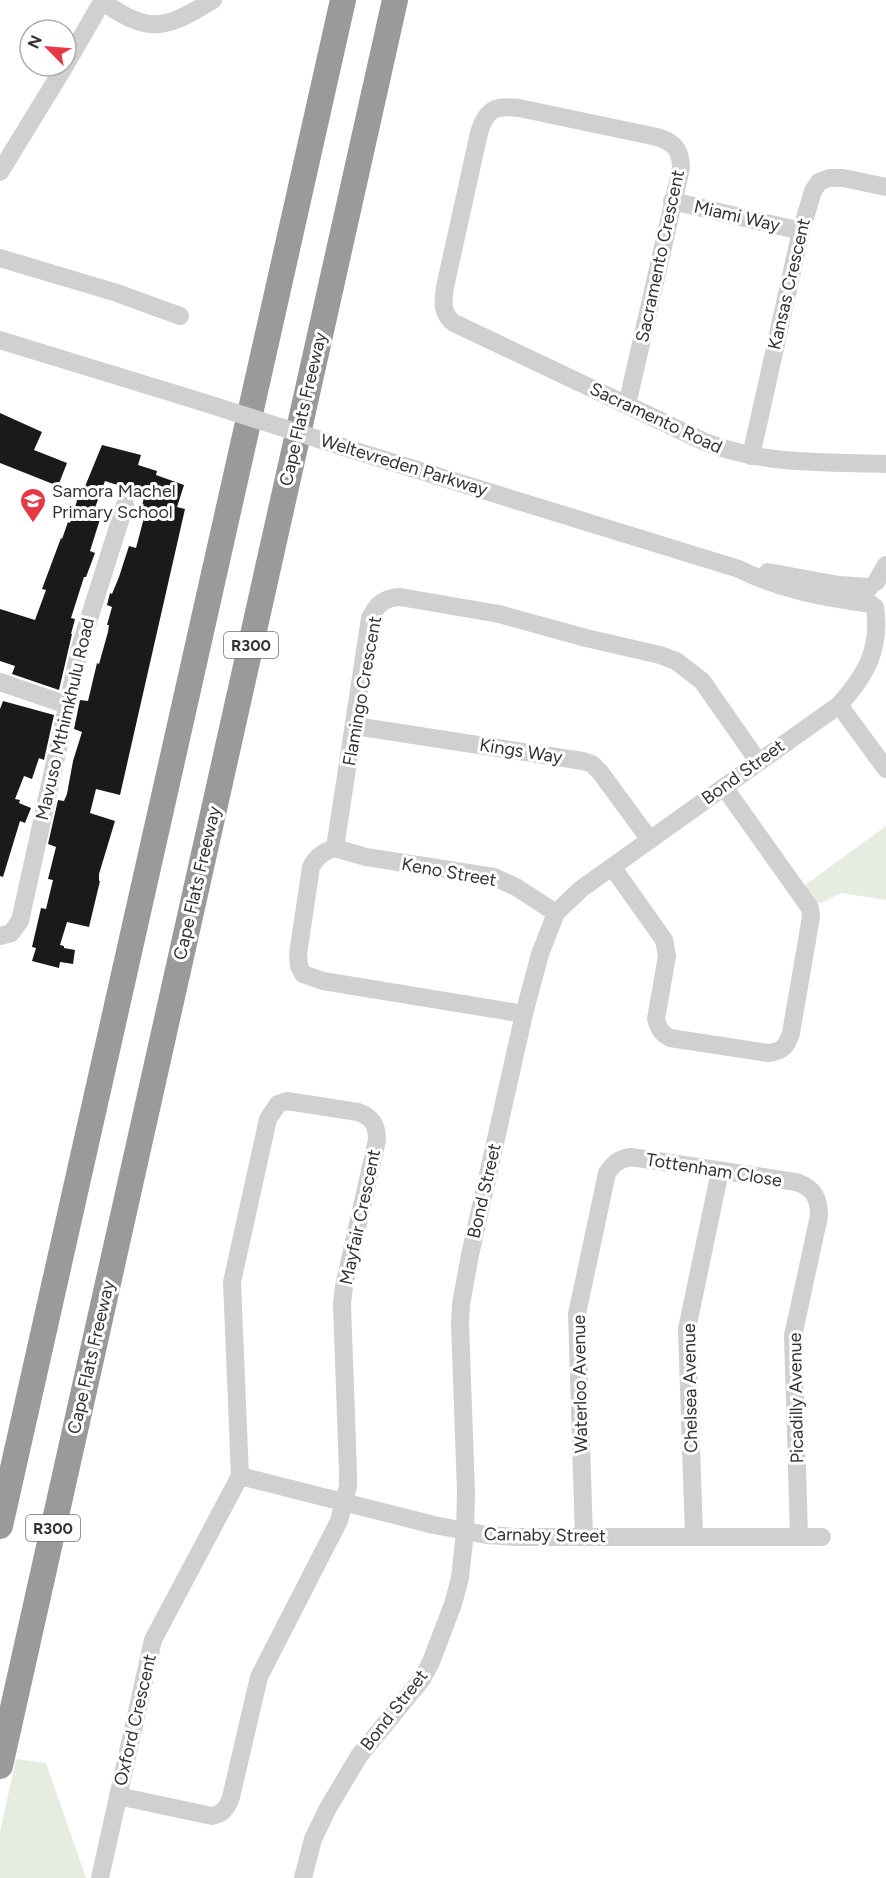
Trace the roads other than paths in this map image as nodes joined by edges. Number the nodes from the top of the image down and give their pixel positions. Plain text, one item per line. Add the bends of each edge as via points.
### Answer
1 (213, 0) edge
2 (344, 0) edge
3 (395, 0) edge
4 (103, 1) edge
5 (78, 43) edge
6 (57, 78) edge
7 (0, 172) edge
8 (886, 187) edge
9 (672, 201) junction
10 (801, 231) junction
11 (0, 258) edge
12 (444, 311) joint
13 (180, 316) dead end
14 (0, 340) edge
15 (627, 405) junction
16 (751, 456) junction
17 (886, 464) edge
18 (125, 505) dead end
19 (886, 565) edge
20 (878, 600) edge
21 (0, 682) edge
22 (67, 705) junction
23 (839, 705) junction
24 (355, 726) junction
25 (758, 761) junction
26 (886, 769) edge
27 (724, 787) junction
28 (650, 840) junction
29 (335, 848) junction
30 (612, 868) junction
31 (556, 914) junction
32 (5, 934) edge
33 (524, 1014) junction
34 (613, 1164) joint
35 (720, 1171) junction
36 (814, 1193) joint
37 (240, 1476) junction
38 (344, 1503) junction
39 (0, 1526) edge
40 (465, 1532) junction
41 (694, 1535) junction
42 (799, 1535) junction
43 (584, 1537) junction
44 (822, 1537) dead end
45 (0, 1766) edge
46 (118, 1796) junction
47 (100, 1878) edge
48 (303, 1878) edge

1 - 4 street via 177,20 152,26 128,19
2 - 39 highway, R300
3 - 45 highway, Cape Flats Freeway / R300
4 - 5 street
6 - 7 street
8 - 10 street, Kansas Crescent via 843,178 819,182
9 - 10 street, Miami Way
9 - 12 street, Sacramento Crescent via 681,158 677,149 664,139 508,106 491,110 479,133 445,287
9 - 15 street, Sacramento Crescent
10 - 16 street, Kansas Crescent
11 - 13 street
12 - 15 street, Sacramento Road via 454,323
14 - 20 street, Weltevreden Parkway, bridge via 739,568 758,579 801,593
15 - 16 street, Sacramento Road via 705,442
16 - 17 street, Sacramento Road
18 - 22 street, Mavuso Mthimkhulu Road via 88,618
19 - 20 street
20 - 23 street, Bond Street via 872,654 866,671
21 - 22 street
22 - 32 street, Mavuso Mthimkhulu Road via 20,921
23 - 25 street, Bond Street
23 - 26 street
24 - 25 street, Flamingo Crescent via 370,618 381,601 400,597 499,614 676,661 702,681
24 - 28 street, Kings Way via 591,764
24 - 29 street, Flamingo Crescent
25 - 27 street, Bond Street
27 - 28 street, Bond Street
27 - 30 street via 810,908 791,1033 784,1049 768,1053 670,1038 658,1029 656,1019 667,956 664,940
28 - 30 street, Bond Street
29 - 31 street, Keno Street via 366,857 494,878 516,887
29 - 33 street via 323,852 311,867 298,954 303,974 323,981
30 - 31 street, Bond Street
31 - 33 street, Bond Street via 540,954
33 - 40 street, Bond Street via 461,1304
34 - 35 street, Tottenham Close via 631,1157
34 - 43 street, Waterloo Avenue via 603,1186 577,1314
35 - 36 street, Tottenham Close via 796,1182
35 - 41 street, Chelsea Avenue via 687,1329
36 - 42 street, Picadilly Avenue via 819,1216 792,1348
37 - 38 street, Carnaby Street
37 - 38 street, Mayfair Crescent via 232,1282 268,1119 278,1104 287,1101 358,1112 373,1121 377,1140 342,1304 348,1473
37 - 46 street, Oxford Crescent via 153,1640
38 - 40 street, Carnaby Street
38 - 46 street, Oxford Crescent via 333,1536 259,1677 226,1808 212,1816
40 - 43 street, Carnaby Street
40 - 48 street, Bond Street via 457,1590 431,1662 422,1679 359,1756 328,1808 313,1839
41 - 42 street, Carnaby Street
41 - 43 street, Carnaby Street
42 - 44 street, Carnaby Street
46 - 47 street

